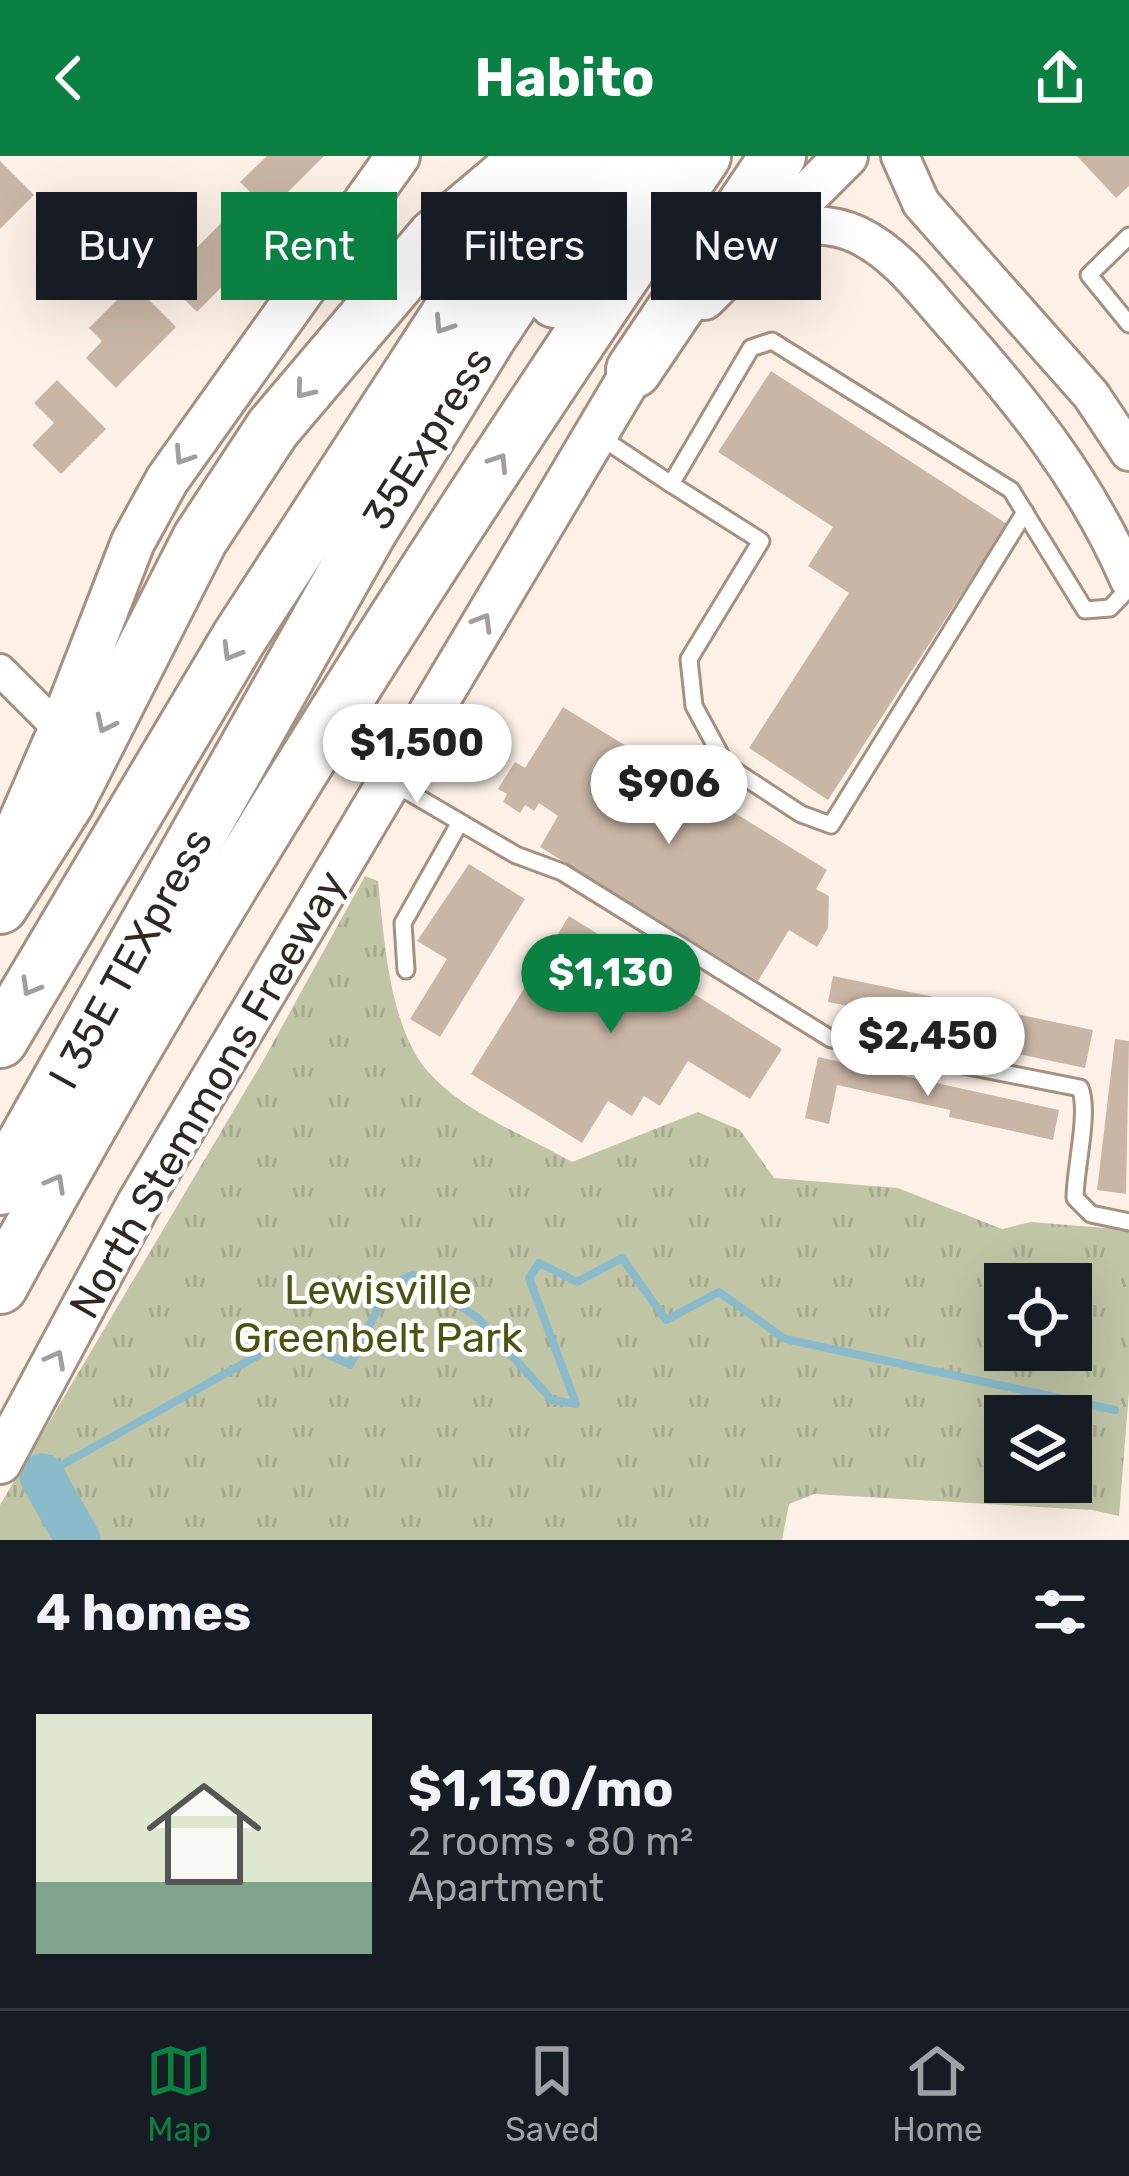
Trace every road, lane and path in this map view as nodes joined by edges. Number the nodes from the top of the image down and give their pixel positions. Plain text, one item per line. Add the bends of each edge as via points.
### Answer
1 (398, 156) edge
2 (531, 156) edge
3 (552, 156) edge
4 (608, 156) edge
5 (658, 156) edge
6 (703, 156) edge
7 (778, 156) edge
8 (846, 156) edge
9 (900, 156) edge
10 (808, 192) edge
11 (821, 224) edge
12 (1129, 236) edge
13 (701, 300) edge
14 (1129, 324) edge
15 (634, 370) junction
16 (597, 435) junction
17 (1129, 452) edge
18 (671, 484) junction
19 (1024, 512) junction
20 (1129, 584) edge
21 (0, 670) edge
22 (257, 727) junction
23 (60, 730) junction
24 (388, 780) junction
25 (278, 809) junction
26 (459, 824) junction
27 (0, 868) edge
28 (0, 906) edge
29 (406, 970) dead end
30 (0, 1040) edge
31 (0, 1119) edge
32 (0, 1187) edge
33 (1129, 1222) edge
34 (0, 1286) edge
35 (0, 1462) edge

1 -> 23 main road via 167,480 133,542
2 -> 28 highway via 436,237 273,428 200,539 67,801
3 -> 30 highway via 239,638
4 - 22 highway, 35Express via 368,533
5 - 25 highway via 519,350 300,710
25 -> 6 highway, North Stemmons Freeway
7 - 15 highway
8 - 10 main road, North Stemmons Freeway
9 - 17 street via 921,203 1091,394
11 - 20 street via 894,258 1051,439 1104,524
12 - 14 lane via 1089,275
13 - 15 main road, North Stemmons Freeway
15 - 16 main road, North Stemmons Freeway
16 - 18 lane
24 -> 16 main road, North Stemmons Freeway
18 - 19 lane via 751,348 772,341 1011,490
18 - 19 lane via 760,541 689,659 694,706 726,765 831,825
19 - 20 lane via 1085,610 1110,608
21 - 23 street
22 - 31 highway via 148,869
22 - 32 highway, I 35E TEXpress
23 - 27 main road
24 - 26 lane
35 -> 24 main road, North Stemmons Freeway via 140,1203
34 -> 25 highway, North Stemmons Freeway
26 - 29 lane via 403,922
26 - 33 lane via 562,872 831,1040 1080,1088 1076,1198 1090,1214

